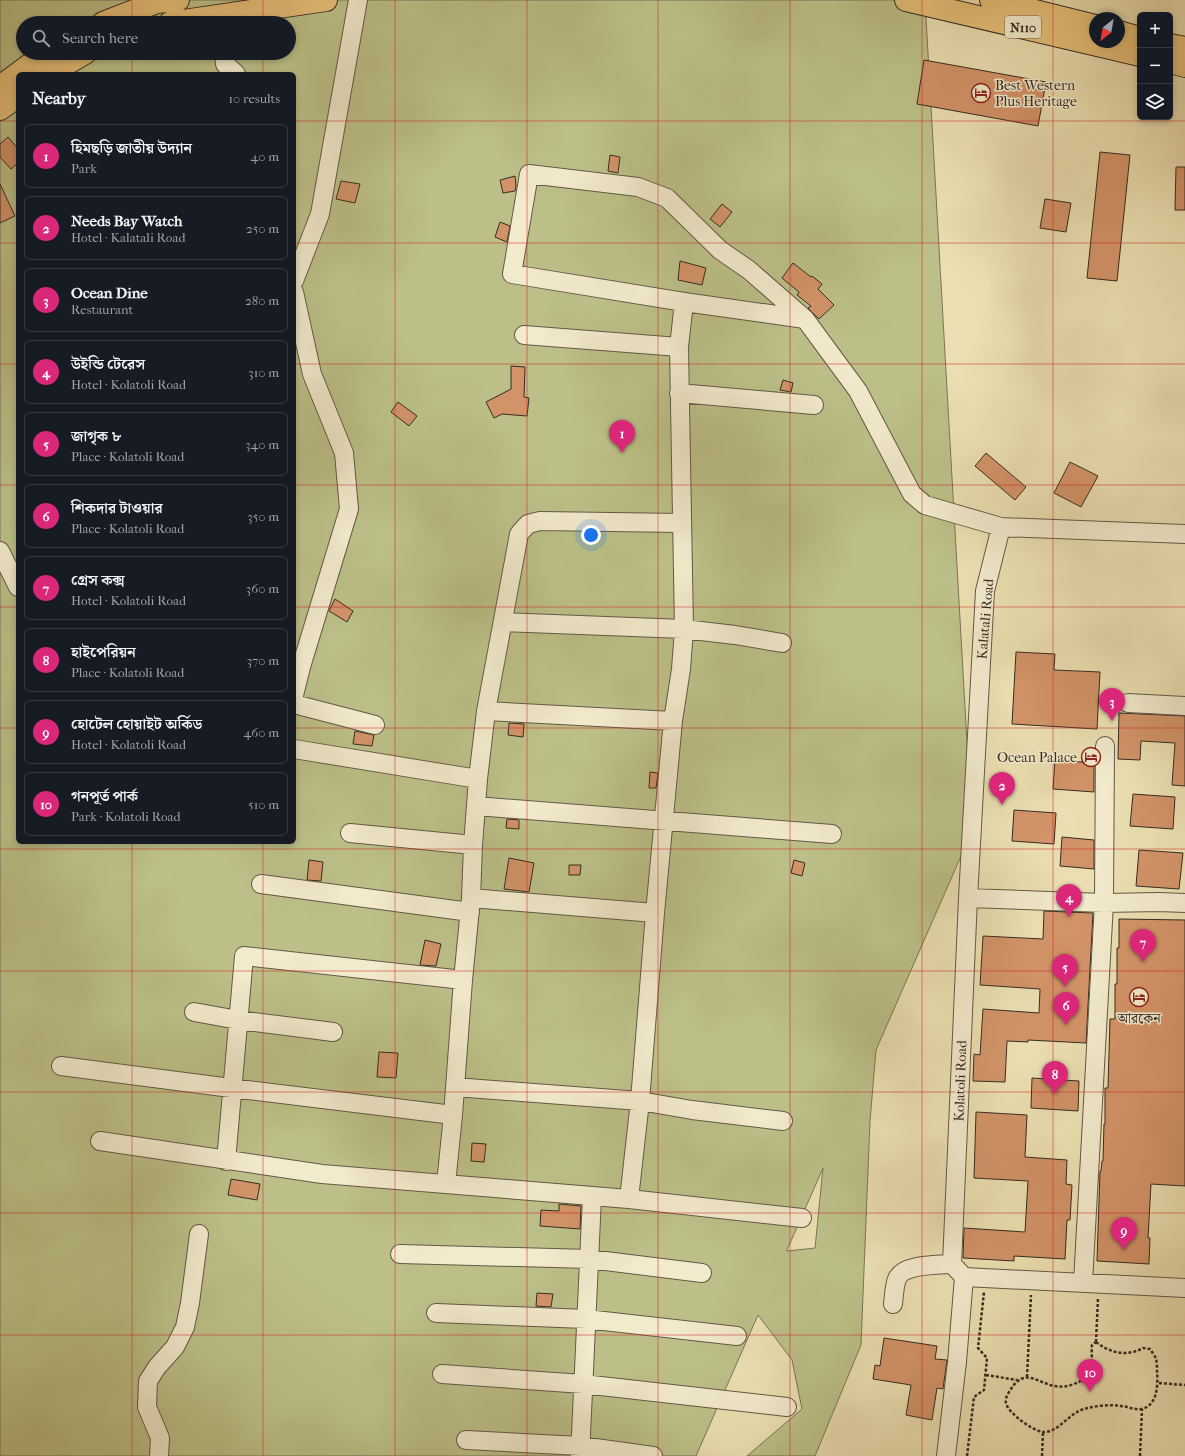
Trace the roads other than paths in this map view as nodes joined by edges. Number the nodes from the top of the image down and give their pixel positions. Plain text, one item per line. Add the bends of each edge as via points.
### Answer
1 (322, 0) edge
2 (358, 0) edge
3 (906, 0) edge
4 (991, 0) edge
5 (164, 1) edge
6 (122, 16) edge
7 (237, 16) edge
8 (1089, 24) edge
9 (1125, 34) edge
10 (1137, 37) edge
11 (1173, 46) edge
12 (1185, 48) edge
13 (1137, 54) edge
14 (36, 60) edge
15 (73, 60) edge
16 (225, 60) edge
17 (1173, 63) edge
18 (1185, 66) edge
19 (20, 72) edge
20 (52, 72) edge
21 (234, 72) edge
22 (16, 75) edge
23 (0, 87) edge
24 (16, 97) edge
25 (0, 109) edge
26 (296, 274) edge
27 (296, 301) edge
28 (684, 302) junction
29 (805, 319) junction
30 (524, 335) dead end
31 (679, 347) junction
32 (679, 393) junction
33 (814, 405) dead end
34 (682, 523) junction
35 (1001, 527) junction
36 (1185, 534) edge
37 (0, 551) edge
38 (16, 583) edge
39 (503, 622) junction
40 (684, 629) junction
41 (782, 643) dead end
42 (296, 686) edge
43 (1128, 703) dead end
44 (296, 705) edge
45 (1185, 706) edge
46 (486, 711) junction
47 (673, 720) junction
48 (374, 725) dead end
49 (1105, 746) dead end
50 (296, 750) edge
51 (478, 779) junction
52 (476, 806) junction
53 (663, 821) junction
54 (350, 833) dead end
55 (832, 834) dead end
56 (473, 845) junction
57 (261, 884) dead end
58 (968, 898) junction
59 (1104, 903) junction
60 (1185, 903) edge
61 (470, 905) junction
62 (655, 914) junction
63 (463, 980) junction
64 (194, 1012) dead end
65 (238, 1020) junction
66 (333, 1032) dead end
67 (61, 1066) dead end
68 (455, 1087) junction
69 (231, 1088) junction
70 (640, 1101) junction
71 (453, 1115) junction
72 (783, 1121) dead end
73 (100, 1141) dead end
74 (226, 1161) junction
75 (446, 1184) junction
76 (592, 1197) junction
77 (629, 1199) junction
78 (802, 1218) dead end
79 (199, 1234) dead end
80 (400, 1254) dead end
81 (589, 1259) junction
82 (958, 1270) junction
83 (702, 1273) dead end
84 (1083, 1283) junction
85 (1185, 1288) edge
86 (893, 1304) dead end
87 (436, 1313) dead end
88 (586, 1319) junction
89 (737, 1336) dead end
90 (442, 1374) dead end
91 (584, 1384) junction
92 (787, 1407) dead end
93 (466, 1440) dead end
94 (580, 1451) edge
95 (159, 1456) edge
96 (653, 1456) edge
97 (946, 1456) edge

1 - 7 highway
2 - 26 street via 320,214
3 - 13 highway, N110
4 - 8 highway, N110
5 - 6 highway
9 - 10 highway
11 - 12 highway
14 - 19 highway
15 - 20 highway
16 - 21 street via 225,64
17 - 18 highway
22 - 23 highway
24 - 25 highway
27 - 42 street via 312,374 344,453 349,509
28 - 29 street
28 - 29 street via 512,274 529,174 638,187 667,198 720,250 750,270
28 - 31 street
29 - 35 street via 858,391 912,494 925,505
30 - 31 street
31 - 32 street
32 - 33 street
32 - 34 street
34 - 39 street via 540,520 528,524 520,534
34 - 40 street
35 - 36 street
35 - 58 street, Kalatali Road via 985,592
37 - 38 street
39 - 40 street
39 - 46 street
40 - 41 street
40 - 47 street
43 - 45 street
44 - 48 street
46 - 47 street
46 - 51 street
47 - 53 street
49 - 59 street
50 - 51 street
51 - 52 street
52 - 53 street
52 - 56 street
53 - 55 street
53 - 62 street
54 - 56 street
56 - 61 street
57 - 61 street
58 - 59 street
58 - 82 street, Kolatoli Road
59 - 60 street
59 - 84 street
61 - 62 street
61 - 63 street
62 - 70 street
63 - 65 street via 244,956
63 - 68 street
64 - 65 street
65 - 66 street
65 - 69 street
67 - 69 street
68 - 70 street
68 - 71 street
69 - 71 street
69 - 74 street
70 - 72 street
70 - 77 street
71 - 75 street
73 - 74 street
74 - 75 street via 322,1174
75 - 76 street
76 - 77 street
76 - 81 street
77 - 78 street
79 - 95 street via 185,1327 175,1347 148,1381 147,1408 160,1438
80 - 81 street
81 - 83 street
81 - 88 street
82 - 84 street
82 - 86 street via 913,1268 904,1271 897,1279
82 - 97 street, Kolatoli Road via 957,1362
84 - 85 street
87 - 88 street
88 - 89 street
88 - 91 street
90 - 91 street
91 - 92 street
91 - 94 street
93 - 94 street
94 - 96 street

